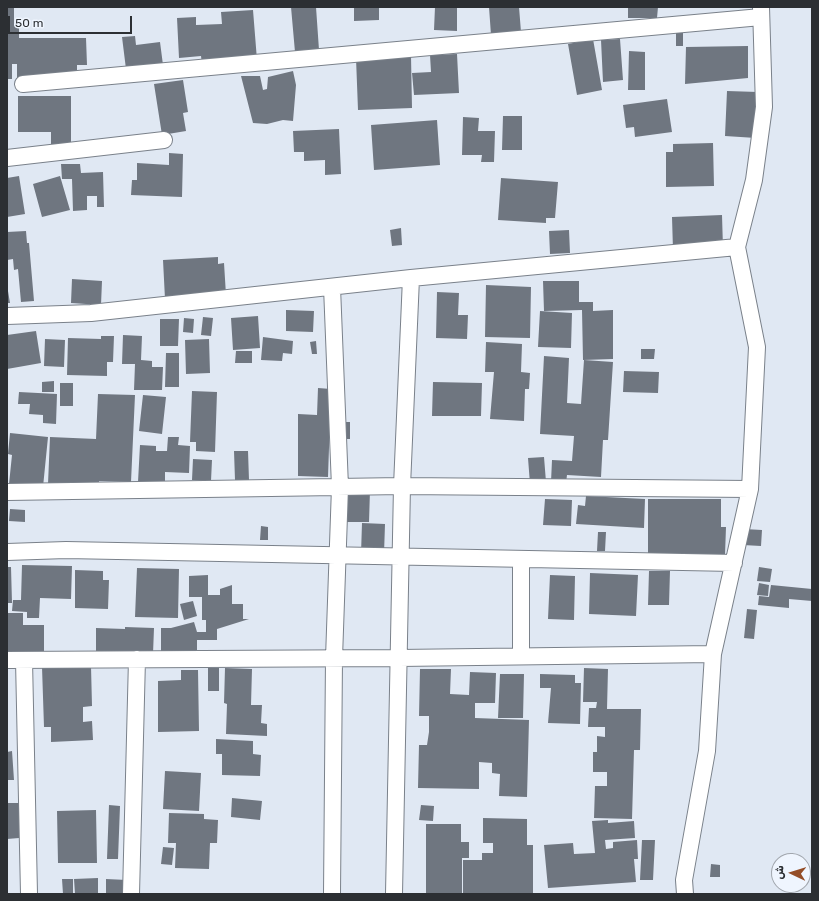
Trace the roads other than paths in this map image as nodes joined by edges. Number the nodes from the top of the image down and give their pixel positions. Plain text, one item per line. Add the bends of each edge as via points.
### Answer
1 (761, 12) edge
2 (23, 84) dead end
3 (164, 140) dead end
4 (7, 158) edge
5 (737, 247) junction
6 (411, 278) junction
7 (332, 287) junction
8 (7, 316) edge
9 (402, 486) junction
10 (340, 487) junction
11 (750, 489) junction
12 (7, 492) edge
13 (7, 552) edge
14 (339, 555) junction
15 (401, 557) junction
16 (521, 559) junction
17 (734, 563) junction
18 (713, 654) junction
19 (521, 656) junction
20 (334, 658) junction
21 (400, 658) junction
22 (137, 659) junction
23 (7, 660) edge
24 (24, 660) junction
25 (29, 894) edge
26 (132, 894) edge
27 (332, 894) edge
28 (394, 894) edge
29 (685, 894) edge

1 - 2 street
1 - 5 street via 764,107 754,180
3 - 4 street
5 - 6 street
5 - 11 street via 757,347
6 - 7 street
6 - 9 street
7 - 8 street via 91,313
7 - 10 street
9 - 10 street
9 - 11 street
9 - 15 street
10 - 12 street
10 - 14 street
11 - 17 street
13 - 14 street via 66,550
14 - 15 street
14 - 20 street
15 - 16 street
15 - 21 street
16 - 17 street
16 - 19 street
17 - 18 street
18 - 19 street
18 - 29 street via 707,751 684,880
19 - 21 street
20 - 21 street
20 - 22 street
20 - 27 street
21 - 28 street
22 - 24 street
22 - 26 street
23 - 24 street
24 - 25 street

